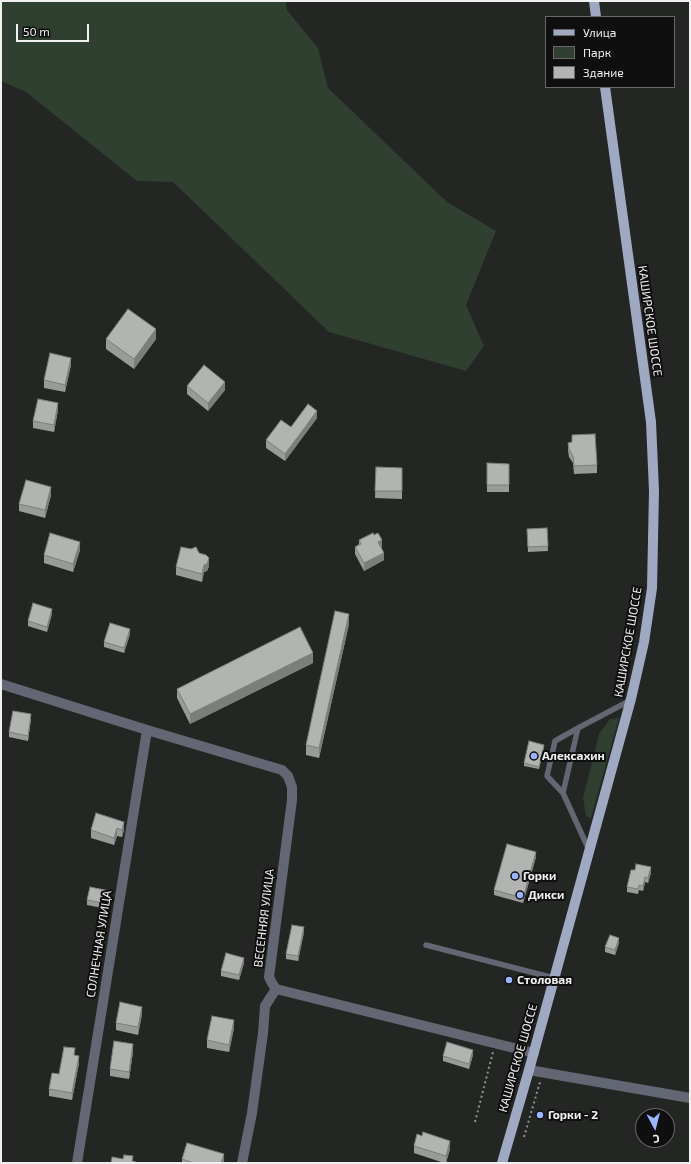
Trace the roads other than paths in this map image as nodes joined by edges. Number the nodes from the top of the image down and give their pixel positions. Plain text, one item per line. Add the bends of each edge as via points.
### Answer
1 (594, 1) edge
2 (596, 16) edge
3 (605, 88) edge
4 (1, 684) edge
5 (631, 699) junction
6 (578, 728) junction
7 (147, 730) junction
8 (563, 793) junction
9 (590, 851) junction
10 (426, 945) dead end
11 (554, 978) junction
12 (276, 989) junction
13 (534, 1053) junction
14 (529, 1070) junction
15 (690, 1098) edge
16 (77, 1163) edge
17 (242, 1163) edge
18 (502, 1163) edge

1 - 2 main road
3 - 5 main road, КАШИРСКОЕ ШОССЕ via 651,422 654,491 652,588 644,642
4 - 7 street
5 - 6 lane
5 - 9 main road, КАШИРСКОЕ ШОССЕ
6 - 8 lane
6 - 8 lane via 555,741 547,776
7 - 12 street, ВЕСЕННЯЯ УЛИЦА via 282,770 288,776 292,787 292,800 269,977
7 - 16 street, СОЛНЕЧНАЯ УЛИЦА
8 - 9 lane
9 - 11 main road, КАШИРСКОЕ ШОССЕ
10 - 11 lane
11 - 13 main road, КАШИРСКОЕ ШОССЕ
12 - 13 street
12 - 17 street via 265,1006 252,1113
13 - 14 main road, КАШИРСКОЕ ШОССЕ
14 - 15 street
14 - 18 main road, КАШИРСКОЕ ШОССЕ

